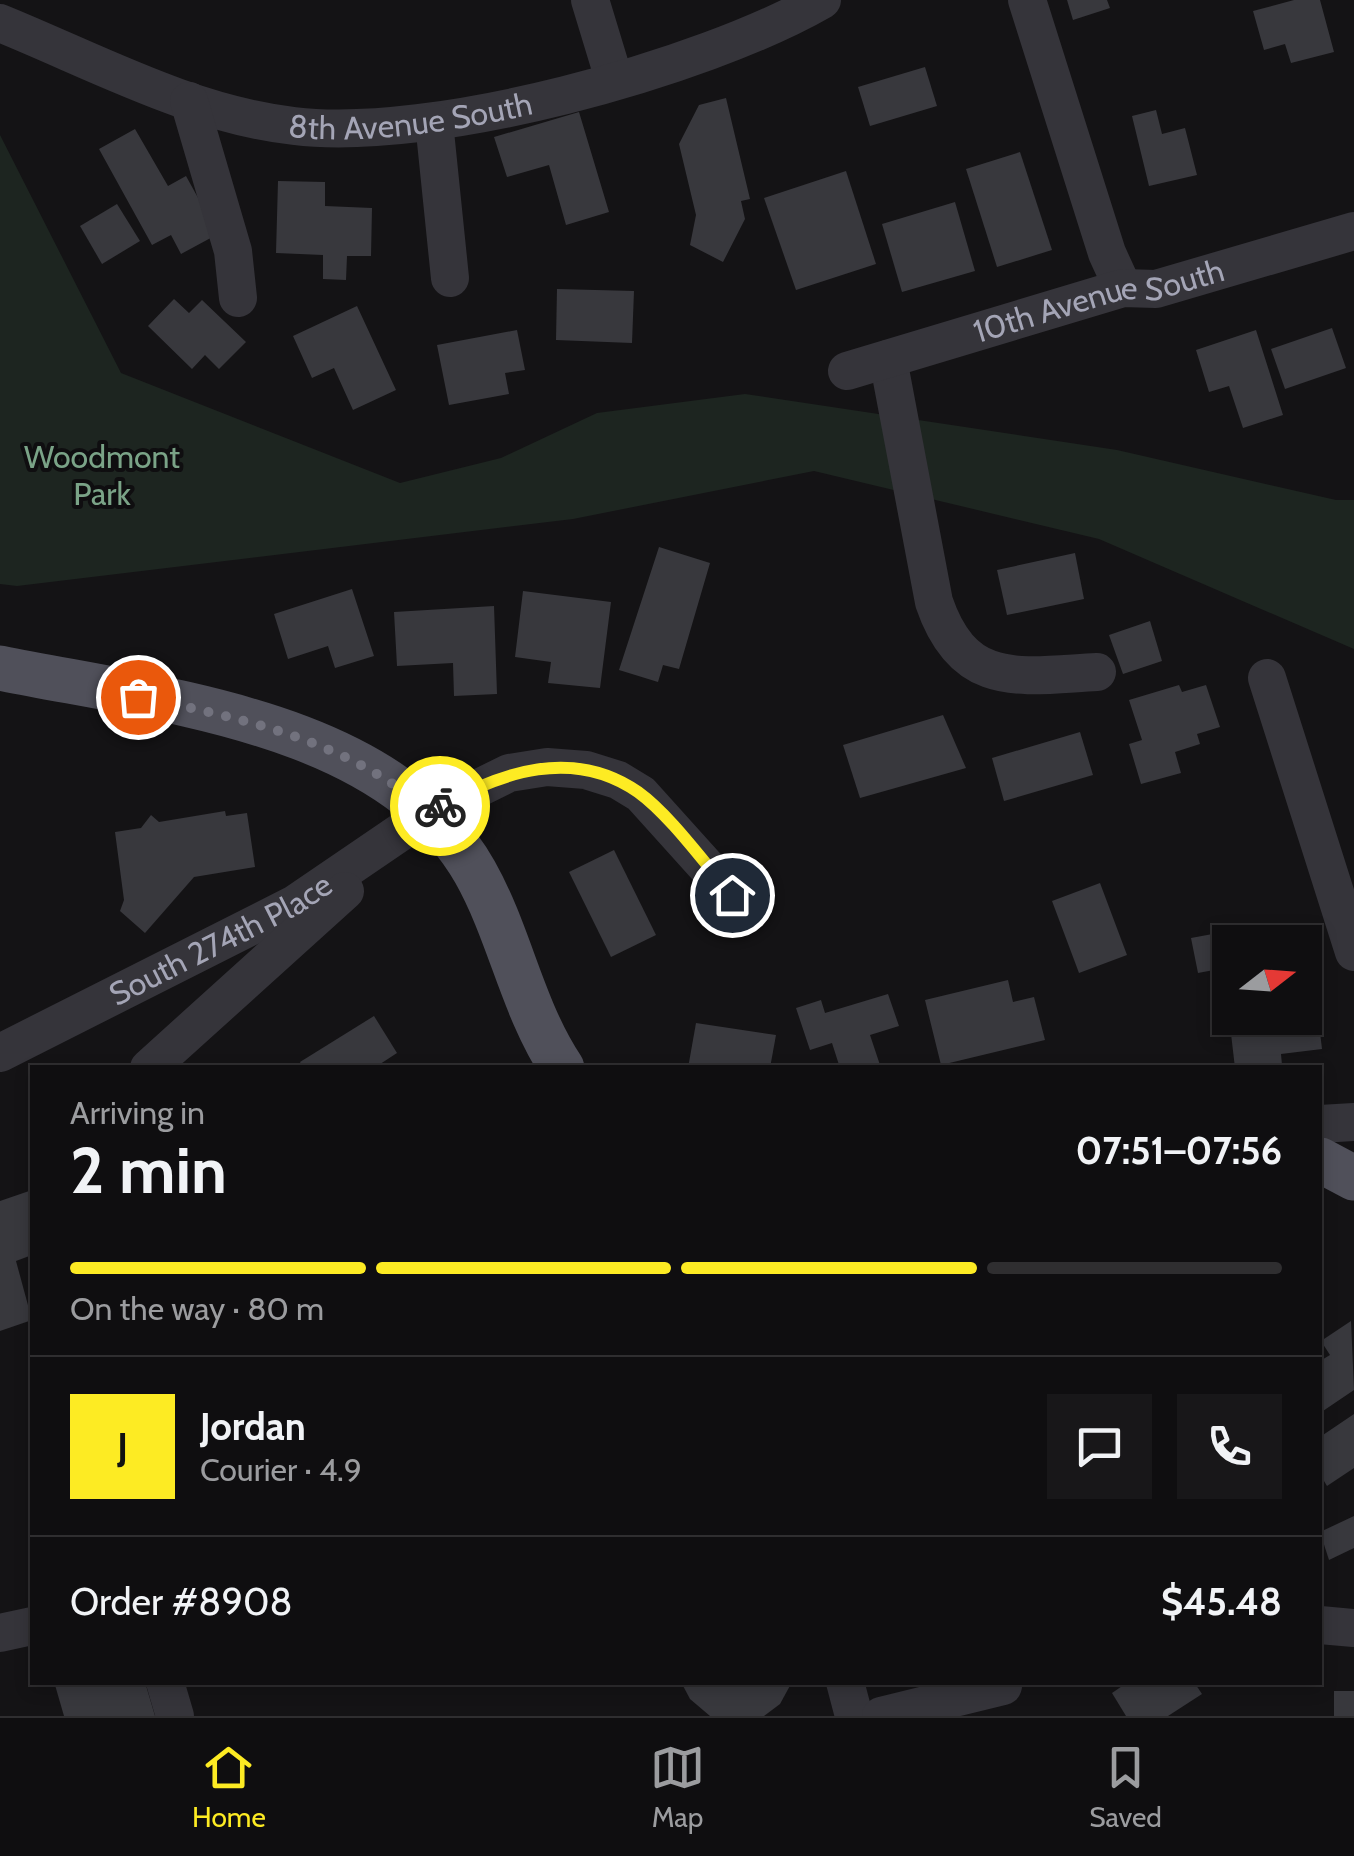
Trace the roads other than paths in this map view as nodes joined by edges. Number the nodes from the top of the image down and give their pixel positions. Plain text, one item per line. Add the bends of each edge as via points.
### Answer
1 (590, 0) edge
2 (822, 0) edge
3 (1026, 0) edge
4 (0, 23) edge
5 (614, 79) junction
6 (189, 100) junction
7 (434, 122) junction
8 (1354, 231) edge
9 (450, 278) dead end
10 (1124, 288) junction
11 (238, 298) dead end
12 (888, 359) junction
13 (847, 371) dead end
14 (0, 668) edge
15 (1097, 672) dead end
16 (1267, 678) dead end
17 (430, 812) junction
18 (390, 841) junction
19 (732, 895) dead end
20 (1353, 946) edge
21 (0, 1053) edge
22 (152, 1065) edge
23 (560, 1065) edge
24 (1354, 1122) edge
25 (1322, 1124) edge
26 (1322, 1139) edge
27 (1354, 1150) edge
28 (1322, 1161) edge
29 (1354, 1178) edge
30 (1322, 1625) edge
31 (30, 1626) edge
32 (1354, 1628) edge
33 (0, 1633) edge
34 (166, 1685) edge
35 (846, 1685) edge
36 (1003, 1686) dead end
37 (175, 1716) edge
38 (854, 1716) edge
39 (881, 1716) edge

1 - 5 street
2 - 5 street, 8th Avenue South via 741,40
3 - 10 street
4 - 6 street, 8th Avenue South
5 - 7 street, 8th Avenue South
6 - 7 street, 8th Avenue South via 292,126
6 - 11 street via 234,251
7 - 9 street
8 - 10 street, 10th Avenue South via 1156,289
10 - 12 street, 10th Avenue South
12 - 13 street, 10th Avenue South
12 - 15 street via 945,636 976,664 999,672
14 - 17 main road via 307,738 360,762
16 - 20 street
17 - 18 street, South 274th Place
17 - 19 street, South 274th Place via 509,773 586,770 641,794
17 - 23 main road via 477,875
18 - 21 street, South 274th Place via 295,904
18 - 22 street via 322,916
24 - 25 street
26 - 27 main road
28 - 29 main road
30 - 32 street
31 - 33 street
34 - 37 street
35 - 38 street
36 - 39 street

